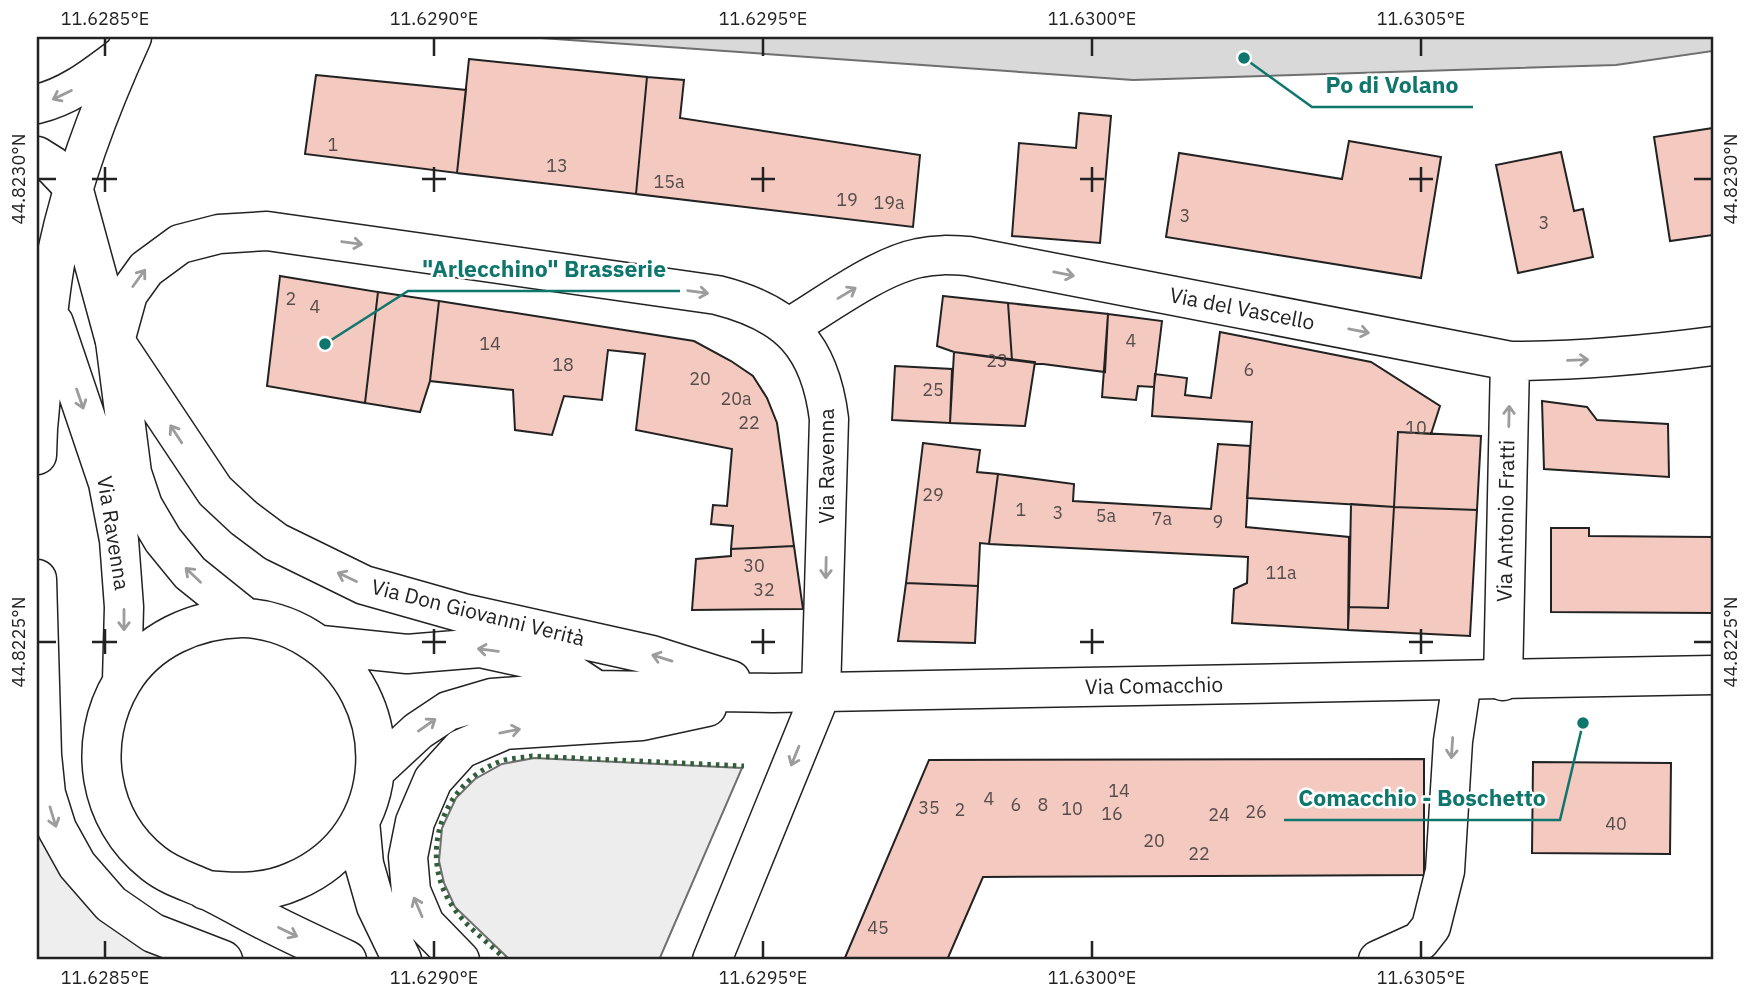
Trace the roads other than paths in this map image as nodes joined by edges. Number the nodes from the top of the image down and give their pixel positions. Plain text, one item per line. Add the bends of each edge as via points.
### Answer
1 (128, 45) edge
2 (37, 104) edge
3 (37, 156) edge
4 (73, 187) junction
5 (43, 297) edge
6 (789, 328) junction
7 (115, 341) junction
8 (1713, 346) edge
9 (1510, 361) junction
10 (37, 455) edge
11 (37, 579) edge
12 (246, 618) junction
13 (321, 645) junction
14 (1713, 675) edge
15 (122, 681) junction
16 (1462, 681) junction
17 (1503, 681) junction
18 (596, 690) junction
19 (821, 693) junction
20 (773, 694) junction
21 (376, 770) junction
22 (360, 821) junction
23 (205, 890) junction
24 (223, 960) edge
25 (348, 960) edge
26 (402, 960) edge
27 (460, 960) edge
28 (712, 960) edge
29 (1378, 960) edge

1 -> 2 main road via 81,86
1 - 4 main road, Via Ravenna via 95,120
3 - 4 main road
4 - 5 main road, Via Ravenna
4 - 7 main road, Via Ravenna
5 - 10 main road, Via Ravenna
5 -> 15 main road, Via Ravenna via 108,483 124,607
7 -> 6 main road, Via Ravenna via 128,294 146,269 180,244 219,234 267,231 718,295 743,301
6 -> 9 main road, Via del Vascello via 878,274 916,258 940,254
6 -> 19 main road, Via Ravenna via 819,368 829,419
12 -> 7 main road, Via Ravenna via 190,573 143,506 130,462
20 -> 7 main road, Via Don Giovanni Verità via 652,655 463,613 364,585 276,542 215,491
9 -> 8 main road, Via del Vascello via 1611,358
17 -> 9 main road, Via Antonio Fratti
11 -> 24 main road via 41,755 57,828 77,866 111,904 153,933
12 - 13 main road, Via Ravenna via 285,627
12 - 15 main road, Via Ravenna via 198,624 163,640
18 -> 13 main road via 558,665 480,648 407,654
13 - 21 main road, Via Ravenna via 342,664 370,714
14 - 17 main road, Via Comacchio
15 - 23 main road, Via Ravenna via 102,734 100,764 105,792 132,844 153,864
16 - 17 main road, Via Comacchio
16 - 19 main road, Via Comacchio
16 -> 29 main road via 1452,741 1445,871 1431,926 1420,941
18 - 20 main road, Via Comacchio
21 -> 18 main road, Via Comacchio via 418,731 448,711 492,698
19 - 20 main road, Via Comacchio
19 -> 28 main road, Via Ravenna
27 -> 20 main road via 425,924 411,891 408,857 415,822 433,780 461,749 505,730 642,721
21 - 22 main road, Via Ravenna
22 - 23 main road, Via Ravenna via 321,866 294,881 256,891
22 - 26 main road, Via Ravenna via 364,864 376,906
23 -> 25 main road, Via Ravenna

